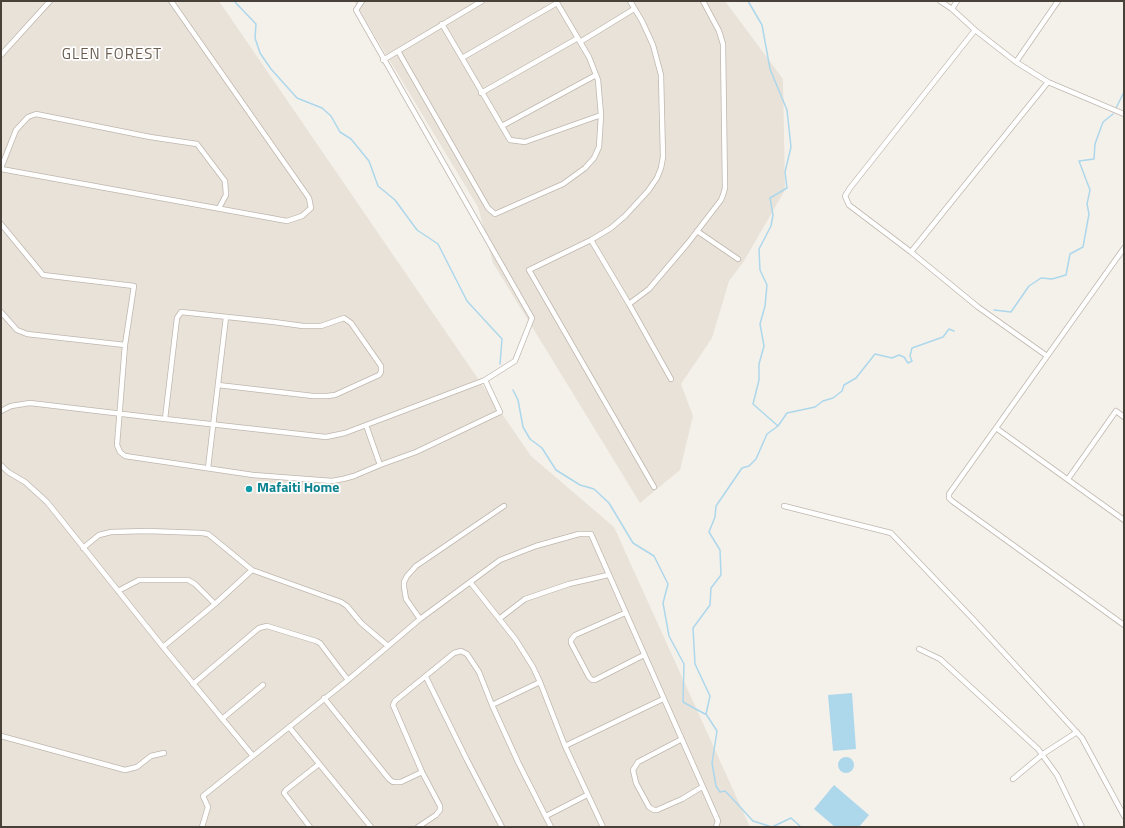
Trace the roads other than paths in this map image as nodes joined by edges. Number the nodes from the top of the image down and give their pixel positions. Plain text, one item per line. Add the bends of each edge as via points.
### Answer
1 (50, 1) edge
2 (171, 1) edge
3 (362, 1) edge
4 (630, 1) edge
5 (703, 1) edge
6 (940, 1) edge
7 (957, 1) edge
8 (1058, 1) edge
9 (479, 2) edge
10 (557, 2) edge
11 (634, 9) junction
12 (952, 9) junction
13 (442, 24) junction
14 (975, 30) junction
15 (579, 40) junction
16 (398, 51) junction
17 (1, 55) edge
18 (462, 58) junction
19 (384, 60) junction
20 (1016, 62) junction
21 (596, 75) junction
22 (1048, 82) junction
23 (481, 93) junction
24 (1124, 114) edge
25 (601, 115) junction
26 (502, 126) junction
27 (1, 169) edge
28 (219, 208) junction
29 (1, 224) edge
30 (697, 231) junction
31 (592, 240) junction
32 (1124, 248) edge
33 (912, 252) junction
34 (738, 259) dead end
35 (629, 304) junction
36 (1, 312) edge
37 (226, 317) junction
38 (125, 345) junction
39 (1047, 356) junction
40 (671, 379) dead end
41 (485, 380) junction
42 (218, 385) junction
43 (1, 411) edge
44 (119, 413) junction
45 (1124, 417) edge
46 (165, 419) junction
47 (212, 424) junction
48 (366, 425) junction
49 (996, 428) junction
50 (1, 465) edge
51 (380, 465) junction
52 (208, 468) junction
53 (1068, 479) junction
54 (654, 487) dead end
55 (504, 506) dead end
56 (784, 506) dead end
57 (1124, 520) edge
58 (83, 548) junction
59 (252, 570) junction
60 (608, 574) junction
61 (470, 582) junction
62 (118, 591) junction
63 (215, 604) junction
64 (625, 613) junction
65 (420, 619) junction
66 (498, 619) junction
67 (1124, 625) edge
68 (388, 646) junction
69 (163, 647) junction
70 (919, 649) dead end
71 (644, 655) junction
72 (426, 677) junction
73 (348, 680) junction
74 (540, 682) junction
75 (194, 684) junction
76 (263, 685) dead end
77 (324, 698) junction
78 (663, 699) junction
79 (492, 705) junction
80 (222, 719) junction
81 (289, 727) junction
82 (1077, 732) junction
83 (1, 736) edge
84 (682, 739) junction
85 (565, 746) junction
86 (164, 754) dead end
87 (1043, 754) junction
88 (253, 756) junction
89 (319, 764) junction
90 (422, 772) junction
91 (1013, 779) dead end
92 (702, 787) junction
93 (587, 795) junction
94 (546, 816) junction
95 (1124, 816) edge
96 (202, 827) edge
97 (310, 827) edge
98 (372, 827) edge
99 (418, 827) edge
100 (502, 827) edge
101 (551, 827) edge
102 (603, 827) edge
103 (716, 827) edge
104 (1082, 827) edge

1 - 17 street
2 - 28 street via 309,198 311,208 302,216 287,221
3 - 19 street via 356,10
4 - 11 street
5 - 30 street via 723,44 725,188 720,200
6 - 12 street
7 - 12 street
8 - 20 street
9 - 13 street
10 - 15 street
10 - 18 street
11 - 15 street
11 - 31 street via 653,45 661,75 663,157 657,178 648,191 625,216
12 - 14 street
13 - 16 street
13 - 18 street
14 - 20 street
14 - 33 street via 845,196 849,206
15 - 21 street
15 - 23 street
16 - 19 street
16 - 25 street via 488,208 495,214 563,184 585,168 599,147
18 - 23 street
19 - 41 street via 532,318 515,361
20 - 22 street
21 - 25 street
21 - 26 street
22 - 24 street
22 - 33 street
23 - 26 street
25 - 26 street via 525,142 510,140
27 - 28 street
27 - 28 street via 16,130 28,117 36,114 198,144 225,181 226,195
29 - 38 street via 43,275 134,286
30 - 34 street
30 - 35 street via 649,290
31 - 35 street
31 - 54 street via 529,270
32 - 39 street
33 - 39 street via 978,307
35 - 40 street
36 - 38 street via 17,330 27,334
37 - 42 street
37 - 42 street via 303,326 321,326 342,317 346,318 381,365 381,372 328,396
37 - 46 street via 181,312 179,314
38 - 44 street
39 - 49 street
41 - 48 street
41 - 51 street via 500,412 416,452
42 - 47 street
43 - 44 street via 11,406 30,403
44 - 46 street
44 - 52 street via 117,444 120,452 126,456
45 - 53 street via 1116,411
46 - 47 street
47 - 48 street via 326,436 345,433
47 - 52 street
48 - 51 street
49 - 53 street
49 - 67 street via 949,494 949,498
50 - 58 street via 47,502
51 - 52 street via 354,476 332,481 253,475
53 - 57 street
55 - 65 street via 416,566 407,576 404,582 406,599
56 - 82 street via 891,533
58 - 59 street via 99,535 111,532 202,533 208,534
58 - 62 street
59 - 63 street
59 - 68 street via 341,602
60 - 61 street via 591,534 579,534 536,546 500,560
60 - 64 street
60 - 66 street via 525,599
61 - 65 street
61 - 66 street
62 - 63 street via 139,580 188,580 196,584
62 - 69 street
63 - 69 street
64 - 71 street
64 - 71 street via 575,635 571,643 592,680
65 - 68 street
66 - 74 street via 523,650
68 - 73 street
69 - 75 street
70 - 87 street via 940,659
71 - 78 street
72 - 79 street via 454,653 463,652 479,672
72 - 90 street via 393,705
72 - 100 street
73 - 75 street via 320,643 267,626 259,628
73 - 77 street
74 - 79 street
74 - 85 street
75 - 80 street
76 - 80 street
77 - 81 street
77 - 90 street via 389,779 401,782
78 - 84 street
78 - 85 street
79 - 94 street
80 - 88 street
81 - 88 street
81 - 89 street
82 - 87 street
82 - 95 street
83 - 86 street via 125,770 137,767 151,756
84 - 92 street
84 - 92 street via 638,762 633,770 636,783 648,807 654,810 682,799
85 - 93 street
87 - 91 street
87 - 104 street via 1057,775
88 - 96 street via 203,796 208,807
89 - 97 street via 284,793
89 - 98 street
90 - 99 street via 440,810
92 - 103 street via 718,821
93 - 94 street
93 - 102 street
94 - 101 street

